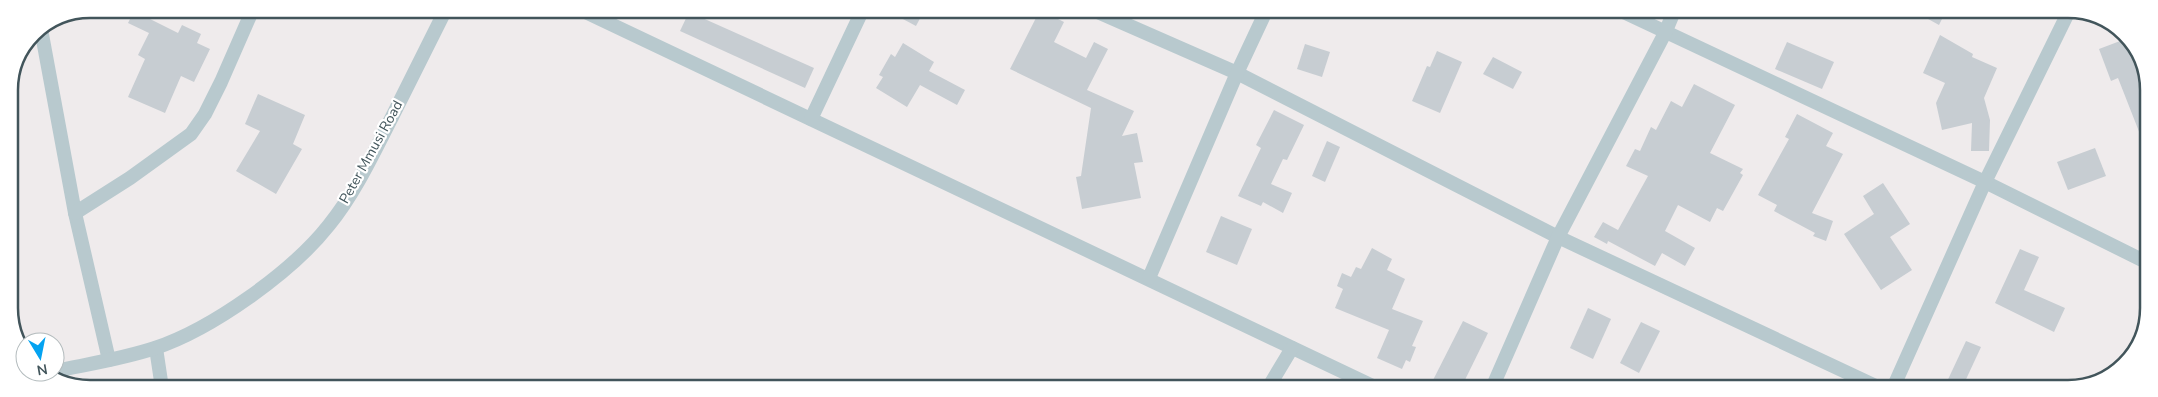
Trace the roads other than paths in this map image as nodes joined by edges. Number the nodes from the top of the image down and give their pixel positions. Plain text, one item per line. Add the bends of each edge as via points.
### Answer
1 (250, 18) edge
2 (442, 18) edge
3 (598, 18) edge
4 (859, 18) edge
5 (1112, 18) edge
6 (1263, 18) edge
7 (1635, 18) edge
8 (1671, 18) edge
9 (2066, 18) edge
10 (1665, 33) junction
11 (42, 36) edge
12 (1237, 73) junction
13 (811, 119) junction
14 (1985, 182) junction
15 (75, 213) junction
16 (1558, 237) junction
17 (2140, 259) edge
18 (1149, 278) junction
19 (156, 348) junction
20 (1292, 348) junction
21 (109, 360) junction
22 (65, 369) edge
23 (161, 380) edge
24 (1273, 380) edge
25 (1360, 380) edge
26 (1495, 380) edge
27 (1863, 380) edge
28 (1897, 380) edge

1 - 15 street via 205,114 191,134
2 - 19 street, Peter Mmusi Road via 371,159 329,225 298,258 266,285 201,326
3 - 13 street
4 - 13 street
5 - 12 street
6 - 12 street
7 - 10 street
8 - 10 street
9 - 14 street
10 - 14 street
10 - 16 street
11 - 15 street
12 - 16 street
12 - 18 street
13 - 18 street
14 - 17 street
14 - 28 street
15 - 21 street
16 - 26 street
16 - 27 street
18 - 20 street
19 - 21 street, Peter Mmusi Road
19 - 23 street
20 - 24 street
20 - 25 street
21 - 22 street, Peter Mmusi Road

